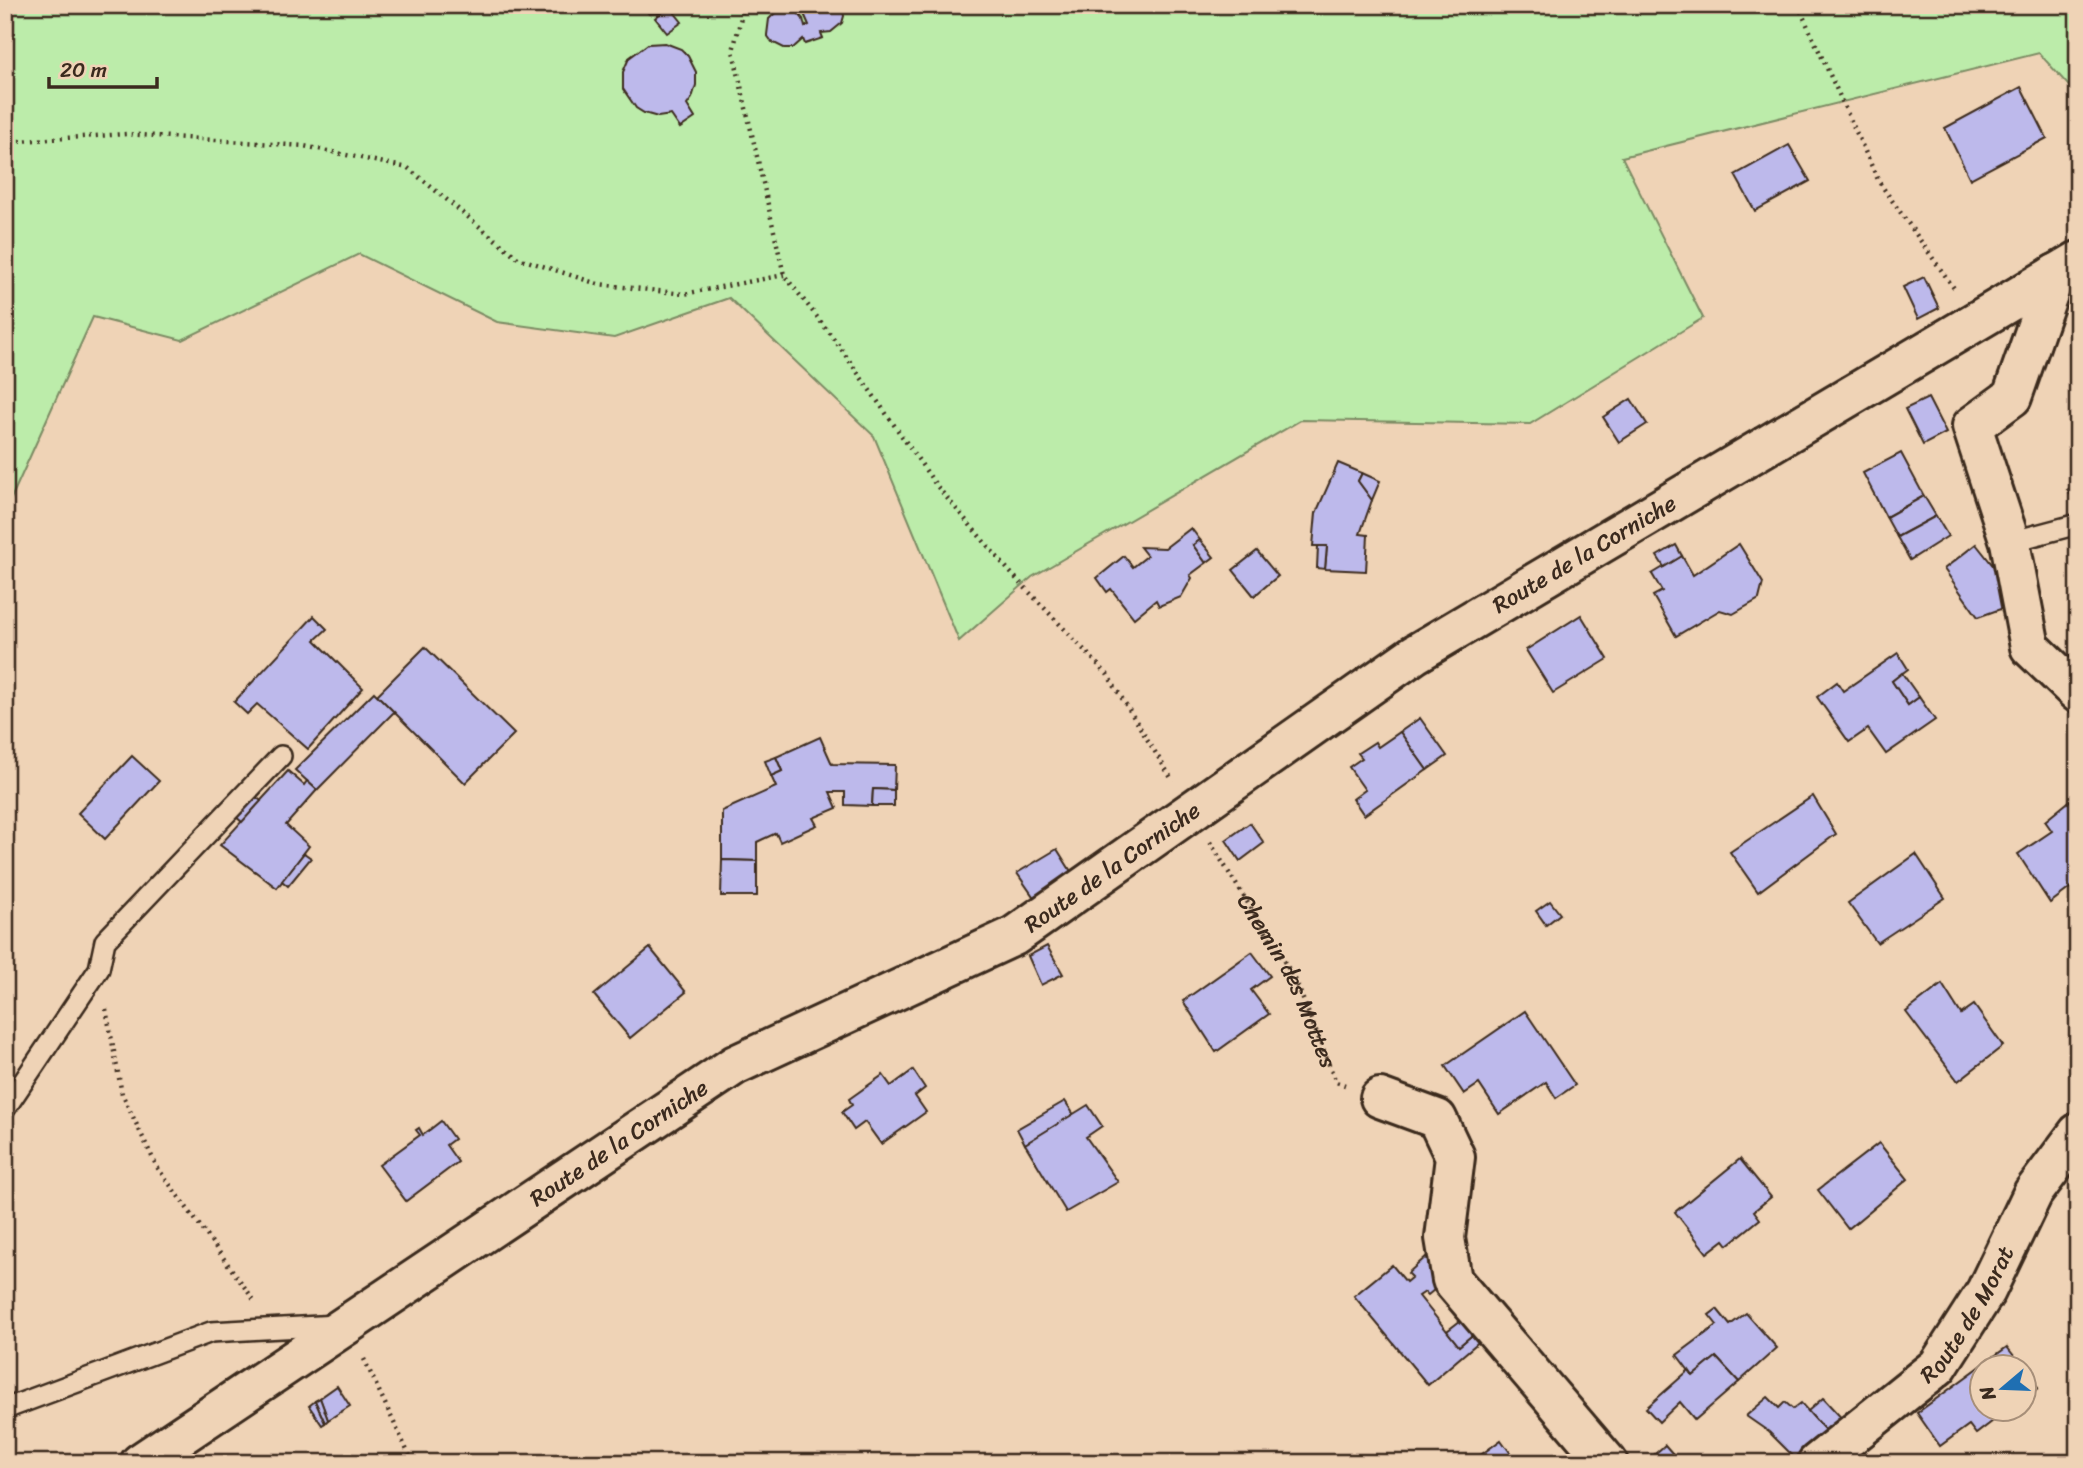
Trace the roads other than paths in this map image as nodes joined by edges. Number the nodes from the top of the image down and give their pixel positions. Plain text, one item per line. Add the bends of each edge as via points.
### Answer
1 (2066, 267) edge
2 (2078, 524) edge
3 (2010, 542) junction
4 (2078, 693) edge
5 (281, 756) dead end
6 (1380, 1098) road end
7 (5, 1109) edge
8 (2078, 1133) edge
9 (348, 1324) junction
10 (5, 1409) edge
11 (172, 1451) edge
12 (141, 1463) edge
13 (1608, 1463) edge
14 (1817, 1463) edge

1 - 3 street via 2012,397 1972,426
1 - 9 street, Route de la Corniche via 1415,654 1199,824 1014,936 735,1065
2 - 3 lane
3 - 4 street via 2030,647
5 - 7 lane via 105,942 99,969
6 - 13 street via 1437,1119 1455,1157 1445,1238 1452,1280
8 - 14 street, Route de Morat via 2033,1193 1986,1291 1938,1366
9 - 10 lane via 211,1332
9 - 11 street, Route de la Corniche
11 - 12 street, Route de la Corniche

